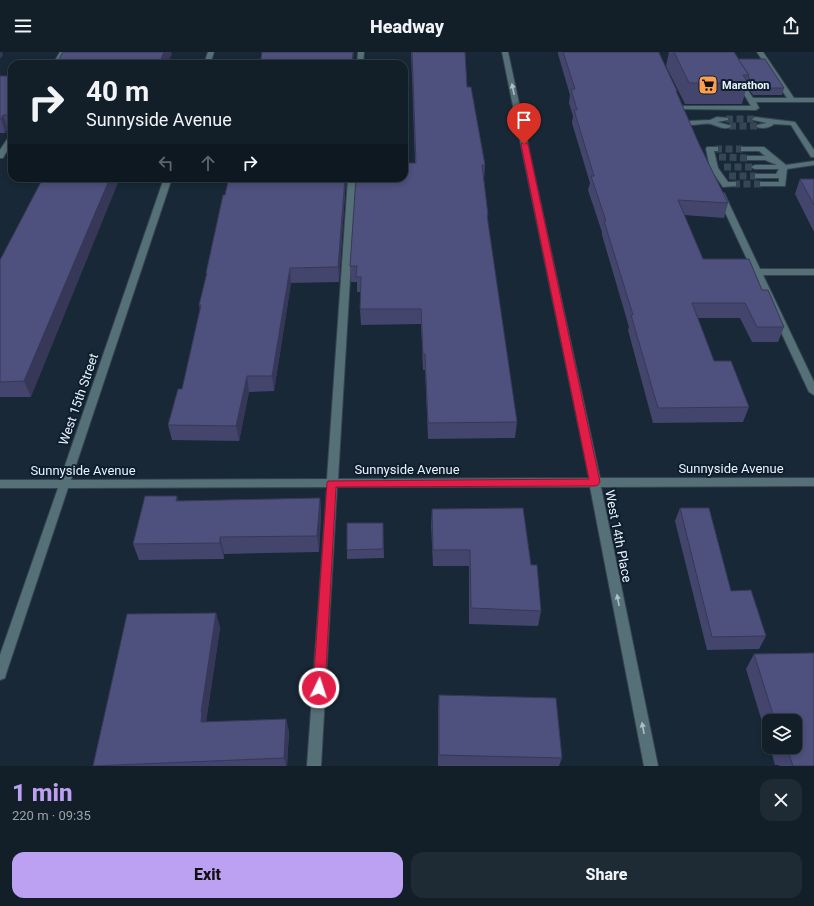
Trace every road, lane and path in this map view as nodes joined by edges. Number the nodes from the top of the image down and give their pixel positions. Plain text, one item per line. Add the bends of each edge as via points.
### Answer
1 (505, 52) edge
2 (760, 52) edge
3 (742, 74) edge
4 (768, 74) edge
5 (776, 74) junction
6 (751, 100) junction
7 (792, 100) junction
8 (814, 100) edge
9 (728, 122) tunnel mouth
10 (757, 122) tunnel mouth
11 (8, 143) edge
12 (715, 149) dead end
13 (744, 150) tunnel mouth
14 (702, 155) edge
15 (814, 155) edge
16 (0, 156) edge
17 (719, 157) dead end
18 (750, 158) tunnel mouth
19 (814, 164) edge
20 (724, 167) tunnel mouth
21 (755, 167) tunnel mouth
22 (784, 167) junction
23 (711, 168) junction
24 (729, 176) tunnel mouth
25 (758, 176) tunnel mouth
26 (167, 182) edge
27 (352, 182) edge
28 (733, 184) tunnel mouth
29 (763, 184) tunnel mouth
30 (758, 272) junction
31 (814, 272) edge
32 (814, 392) edge
33 (595, 482) junction
34 (814, 482) edge
35 (332, 483) junction
36 (0, 484) edge
37 (64, 484) junction
38 (0, 674) edge
39 (314, 766) edge
40 (651, 766) edge

33 -> 1 street, West 14th Place
2 - 5 street via 764,63
3 - 6 street via 735,74 746,86
4 - 5 street
5 - 7 street via 780,86
6 - 7 street
6 - 9 street via 756,108 679,104 689,126 712,122 720,126
7 - 8 street
10 - 15 street via 769,125 772,122 793,123
11 - 16 street
12 - 23 street via 710,150
13 - 22 street via 761,150
14 - 23 street
17 - 23 street via 715,157
18 - 22 street via 766,158
19 - 22 street
20 - 23 street
21 - 22 street
22 - 25 street via 778,176
22 - 29 street via 782,184
23 - 24 street via 724,176
23 - 28 street via 726,185
23 - 30 street
26 - 37 street, West 15th Street
27 - 35 street
30 - 31 street
30 - 32 street
33 - 34 street, Sunnyside Avenue
33 - 35 street, Sunnyside Avenue
40 -> 33 street, West 14th Place
35 - 37 street, Sunnyside Avenue
35 - 39 street
36 - 37 street, Sunnyside Avenue
37 - 38 street, West 15th Street

